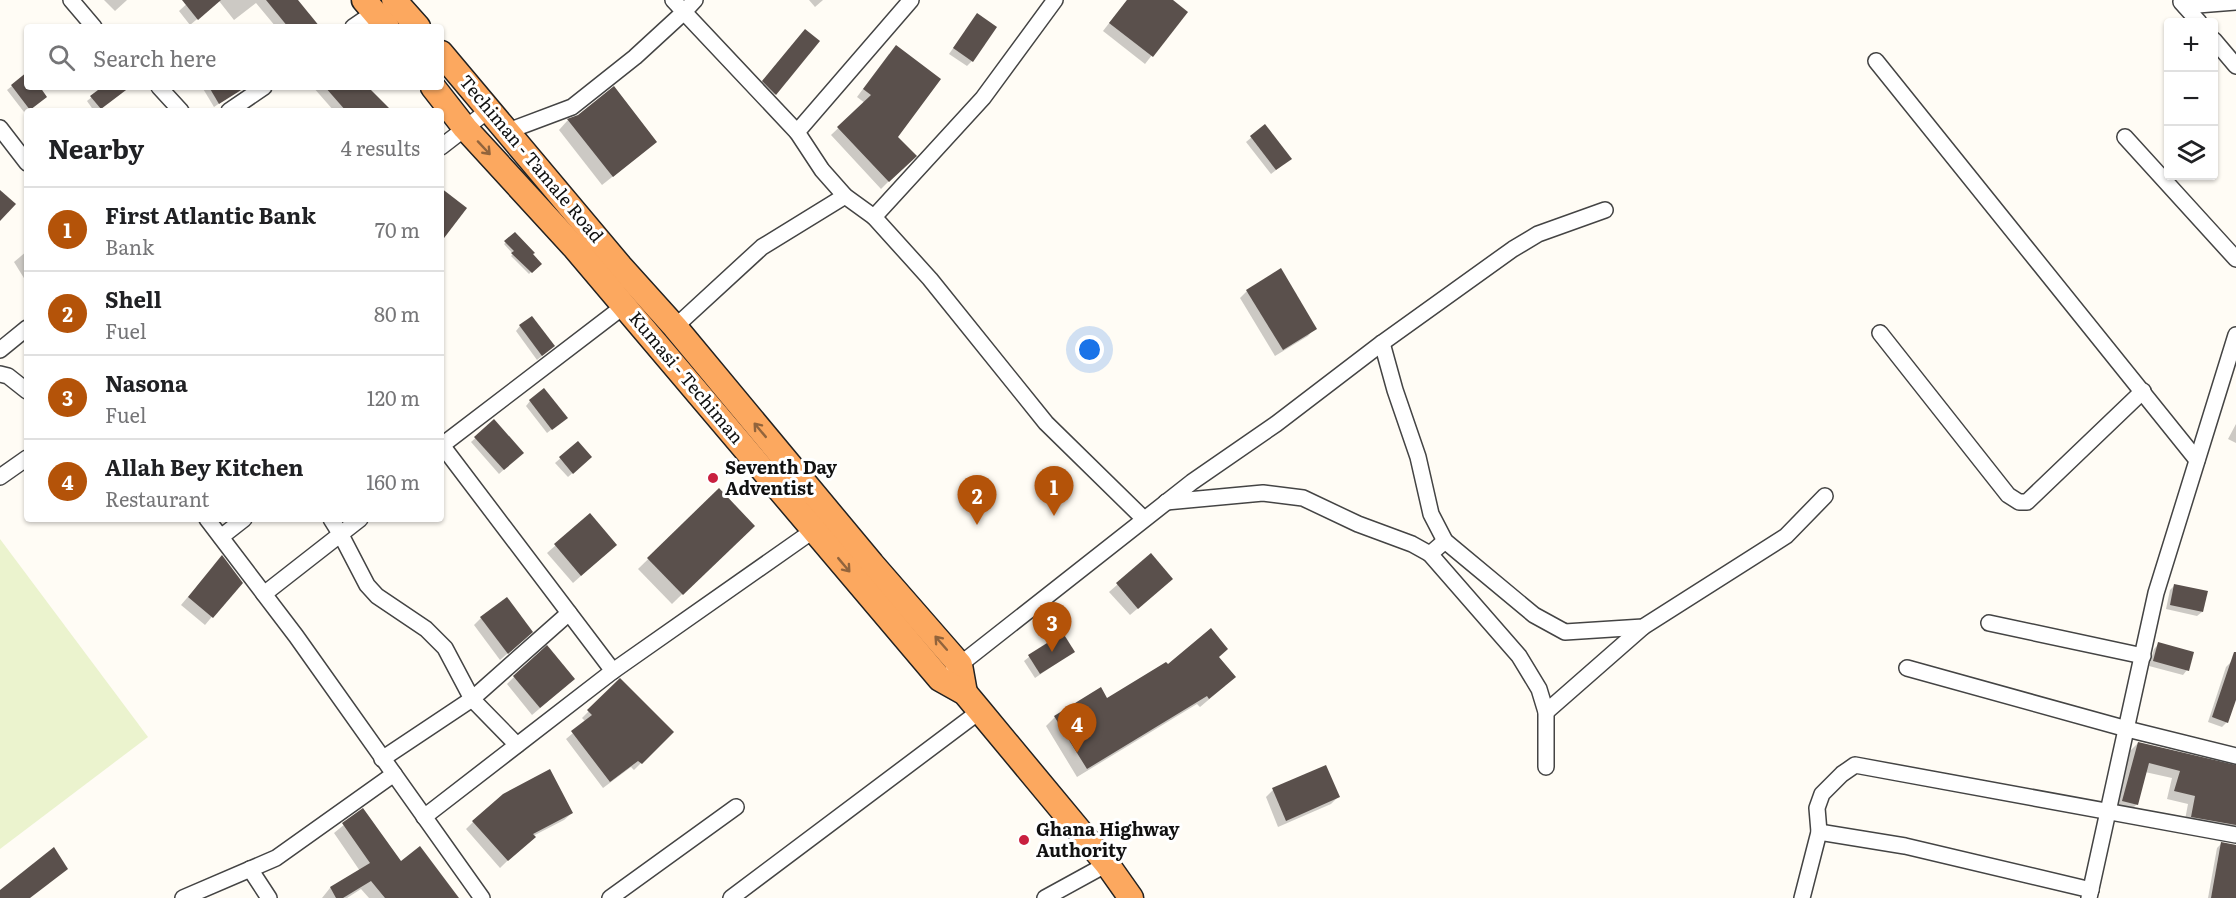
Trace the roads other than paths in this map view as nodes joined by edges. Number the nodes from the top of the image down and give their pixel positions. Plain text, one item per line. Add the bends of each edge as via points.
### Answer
1 (71, 0) edge
2 (673, 0) edge
3 (695, 0) edge
4 (911, 0) edge
5 (1055, 0) edge
6 (2236, 2) edge
7 (2182, 3) edge
8 (380, 10) edge
9 (684, 12) junction
10 (2195, 18) edge
11 (91, 24) edge
12 (358, 24) edge
13 (411, 24) edge
14 (2218, 45) edge
15 (444, 56) edge
16 (1876, 61) dead end
17 (2236, 66) edge
18 (162, 90) edge
19 (260, 90) edge
20 (435, 90) edge
21 (178, 108) edge
22 (233, 108) edge
23 (490, 109) junction
24 (0, 128) edge
25 (465, 128) junction
26 (508, 131) junction
27 (797, 132) junction
28 (2125, 137) dead end
29 (444, 145) edge
30 (24, 159) edge
31 (845, 196) junction
32 (1605, 210) dead end
33 (874, 217) junction
34 (575, 248) joint
35 (2236, 259) edge
36 (620, 266) joint
37 (624, 306) junction
38 (675, 327) junction
39 (24, 330) edge
40 (1880, 333) dead end
41 (2236, 335) edge
42 (1383, 343) junction
43 (0, 350) edge
44 (2232, 360) edge
45 (0, 374) edge
46 (24, 389) edge
47 (2143, 391) junction
48 (444, 443) edge
49 (444, 449) edge
50 (24, 460) edge
51 (2197, 460) junction
52 (0, 477) edge
53 (1825, 496) dead end
54 (1166, 502) junction
55 (1143, 519) junction
56 (209, 522) edge
57 (240, 522) edge
58 (332, 522) edge
59 (356, 522) edge
60 (814, 530) junction
61 (341, 535) junction
62 (221, 537) junction
63 (1445, 541) junction
64 (1430, 554) junction
65 (264, 594) junction
66 (569, 613) junction
67 (1989, 623) dead end
68 (1643, 627) junction
69 (2143, 656) junction
70 (960, 665) junction
71 (1907, 668) dead end
72 (613, 671) junction
73 (940, 679) junction
74 (472, 699) junction
75 (973, 702) junction
76 (1546, 712) junction
77 (2127, 729) junction
78 (517, 745) junction
79 (2236, 756) edge
80 (382, 759) junction
81 (1546, 767) dead end
82 (394, 774) junction
83 (736, 807) dead end
84 (2110, 811) junction
85 (424, 817) junction
86 (1819, 832) junction
87 (2236, 835) edge
88 (1107, 864) junction
89 (250, 869) junction
90 (2090, 894) edge
91 (183, 898) edge
92 (269, 898) edge
93 (482, 898) edge
94 (610, 898) edge
95 (731, 898) edge
96 (1045, 898) edge
97 (1131, 898) edge
98 (1802, 898) edge

1 - 11 street
2 - 9 street
3 - 9 street
4 - 27 street
5 - 33 street via 983,98
6 - 7 street
7 - 10 street
8 - 12 street
8 - 13 highway
9 - 26 street via 572,107
9 - 27 street
14 - 17 street
15 - 23 highway, Techiman - Tamale Road
16 - 47 street
18 - 21 street
19 - 22 street
20 - 25 highway, Techiman - Tamale Road
23 - 25 street
23 - 26 highway, Techiman - Tamale Road
24 - 30 street
25 - 29 street
25 -> 34 highway, Techiman - Tamale Road
26 - 36 highway, Techiman - Tamale Road
27 - 31 street
28 - 35 street
31 - 33 street
31 - 38 street via 762,247
32 - 42 street via 1538,234
33 - 55 street via 930,279 1046,423
34 - 37 highway, Kumasi - Techiman
36 - 38 highway, Kumasi - Techiman
37 - 48 street
37 - 60 highway, Kumasi - Techiman
70 -> 38 highway, Kumasi - Techiman
39 - 43 street
40 - 47 street via 2008,495 2019,502 2027,502
41 - 44 street
42 - 54 street
42 - 63 street via 1431,514
44 - 51 street
45 - 46 street
47 - 51 street
49 - 66 street
50 - 52 street
51 - 69 street via 2156,594
53 - 68 street via 1786,536
54 - 55 street
54 - 64 street via 1263,493 1303,498
55 - 70 street
56 - 62 street
57 - 62 street
58 - 61 street
59 - 61 street
60 - 72 street
60 -> 73 highway, Kumasi - Techiman
61 - 65 street
61 - 74 street via 367,585 445,648
62 - 65 street
63 - 64 street
63 - 68 street via 1534,615 1565,632
64 - 76 street via 1519,656 1539,689
65 - 80 street
66 - 72 street
66 - 74 street
67 - 69 street
68 - 76 street
69 - 77 street
70 - 73 street
70 - 75 highway, Kumasi - Techiman
71 - 77 street
72 - 78 street
73 - 75 highway, Kumasi - Techiman
74 - 78 street
74 - 80 street
75 - 88 highway, Kumasi - Techiman
75 - 95 street
76 - 81 street
77 - 79 street
77 - 84 street
78 - 85 street
80 - 82 street
82 - 85 street
82 - 89 street via 276,858
83 - 94 street
84 - 86 street via 1855,765 1822,794 1817,808
84 - 87 street
84 - 90 street
85 - 93 street
86 - 90 street via 1905,846
86 - 98 street
88 - 96 street
88 - 97 highway, Kumasi - Techiman
89 - 91 street
89 - 92 street

